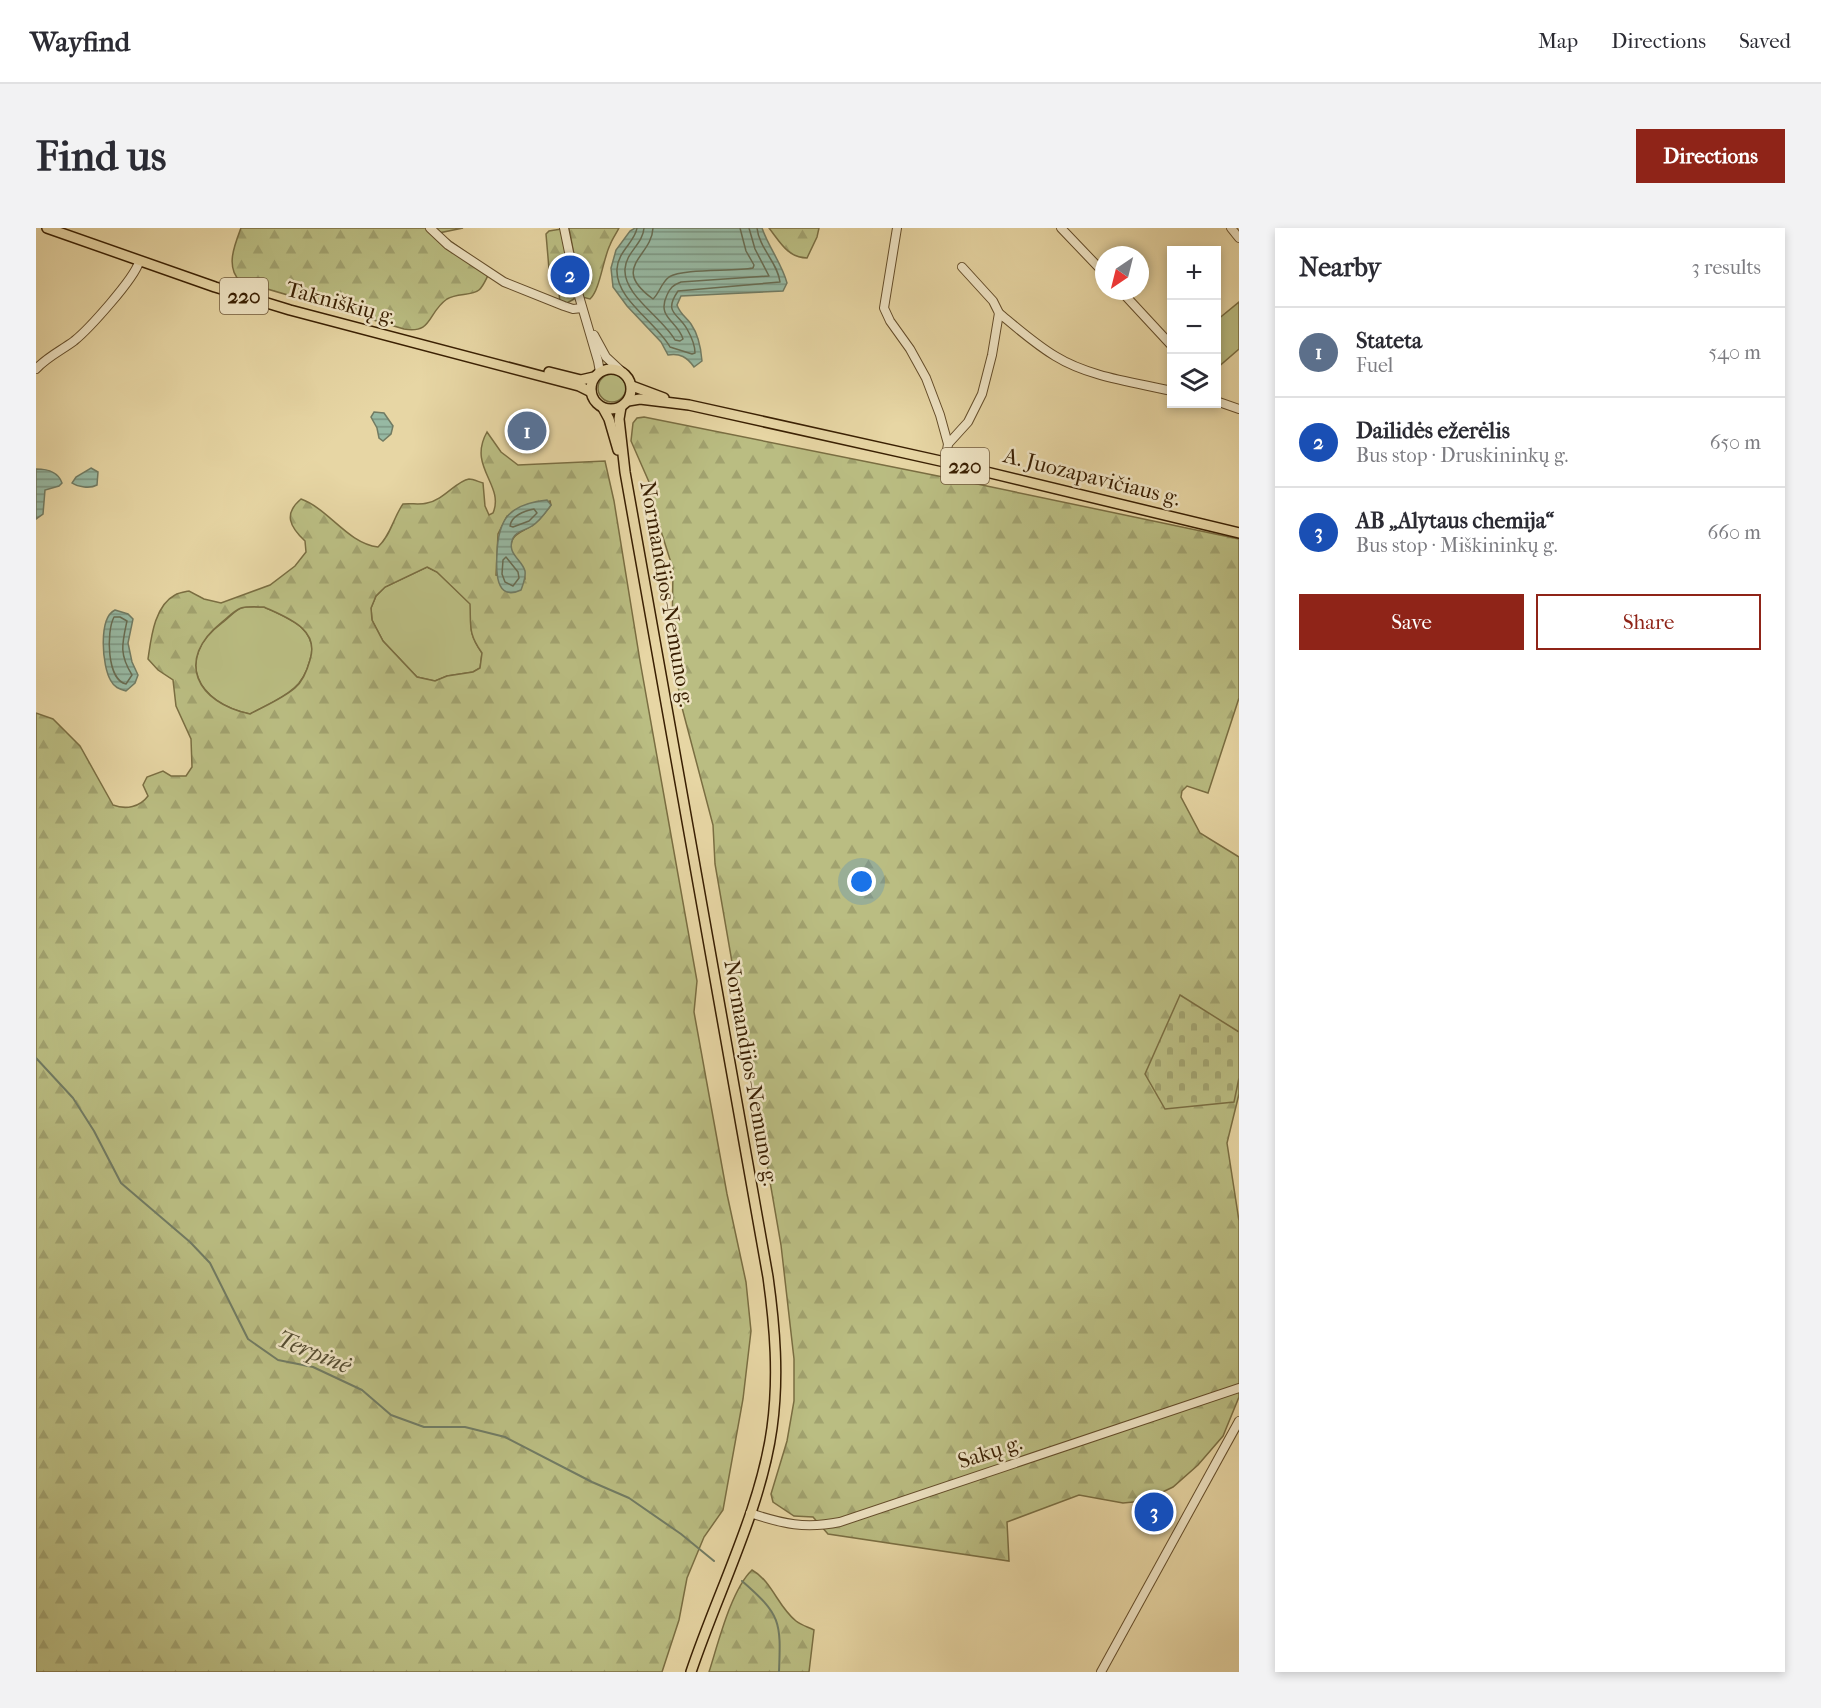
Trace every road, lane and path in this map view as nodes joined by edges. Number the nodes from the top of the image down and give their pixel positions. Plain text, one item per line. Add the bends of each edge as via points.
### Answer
1 (47, 228) edge
2 (430, 228) edge
3 (564, 228) edge
4 (897, 228) edge
5 (1061, 228) edge
6 (1231, 228) edge
7 (1239, 238) edge
8 (139, 261) junction
9 (1095, 264) edge
10 (962, 267) dead end
11 (1129, 300) edge
12 (582, 308) junction
13 (999, 313) junction
14 (586, 321) junction
15 (1167, 341) edge
16 (491, 362) junction
17 (36, 369) edge
18 (620, 370) junction
19 (597, 374) junction
20 (632, 386) junction
21 (1167, 390) edge
22 (591, 392) junction
23 (1221, 403) edge
24 (624, 404) junction
25 (689, 405) junction
26 (603, 408) junction
27 (1239, 409) edge
28 (948, 444) junction
29 (945, 462) junction
30 (625, 472) junction
31 (1239, 533) edge
32 (1239, 1388) edge
33 (1239, 1421) edge
34 (750, 1513) junction
35 (691, 1672) edge
36 (1101, 1672) edge

1 - 8 main road, Takniškių g. / 220
2 - 12 street via 448,245 504,282 573,309
3 - 12 street
4 - 28 street via 884,308 926,378
5 - 9 street
6 - 7 street
8 - 16 main road, Takniškių g. / 220 via 290,310
8 - 17 street via 134,274 88,328
10 - 13 street
11 - 15 street
12 - 14 street
13 - 21 street via 1056,356 1079,368
13 - 28 street via 982,394 968,423
14 - 18 street via 606,357
14 - 19 street via 598,361
16 - 19 main road, 220 via 581,380
16 - 22 main road, 220
18 - 19 main road, 220 via 606,369
18 - 20 main road
19 - 22 main road
20 - 24 main road
20 - 25 main road, A. Juozapavičiaus g. / 220
22 - 26 main road
23 - 27 street
24 - 25 main road, A. Juozapavičiaus g. / 220 via 640,399
24 - 26 main road, 220
24 - 30 main road, Normandijos-Nemuno g. via 619,419
25 - 29 main road, A. Juozapavičiaus g. / 220
26 - 30 main road, Normandijos-Nemuno g.
28 - 29 street
29 - 31 main road, A. Juozapavičiaus g. / 220
30 - 34 main road, Normandijos-Nemuno g. via 772,1308 776,1368 773,1418 766,1461
32 - 34 street, Sakų g. via 840,1522 794,1526
33 - 36 street
34 - 35 main road, Normandijos-Nemuno g.

